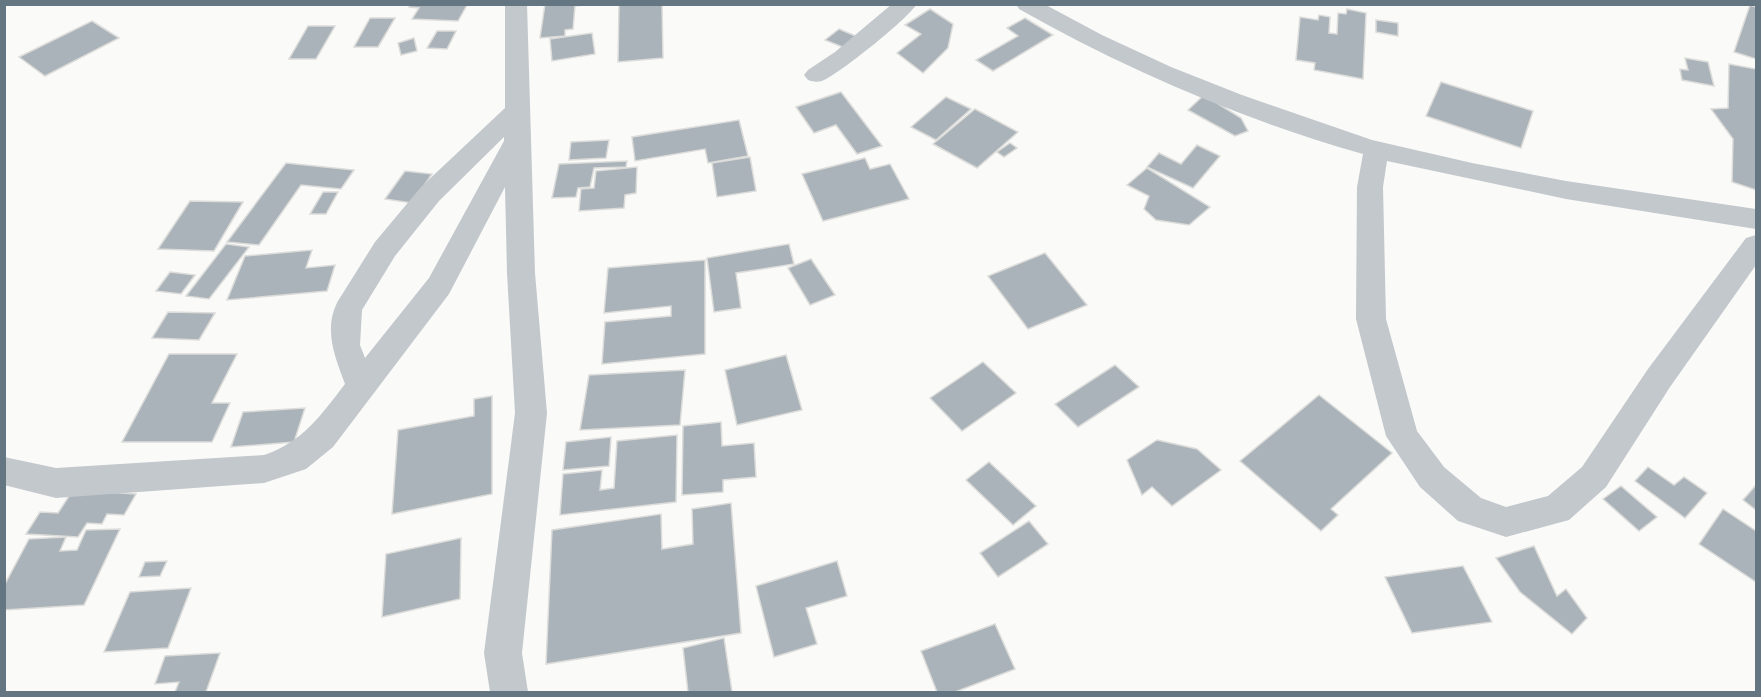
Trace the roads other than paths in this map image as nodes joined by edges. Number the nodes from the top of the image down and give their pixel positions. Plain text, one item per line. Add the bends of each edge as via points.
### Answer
1 (516, 4) edge
2 (906, 4) edge
3 (1027, 4) edge
4 (816, 75) dead end
5 (517, 110) junction
6 (517, 141) junction
7 (1376, 150) junction
8 (1756, 219) edge
9 (1756, 245) edge
10 (361, 385) junction
11 (4, 471) edge
12 (509, 693) edge

1 - 5 street
2 - 4 street
3 - 7 street via 1068,28 1248,108
5 - 6 street
5 - 10 street via 430,194 385,249 348,309 345,345
6 - 10 street via 439,286
6 - 12 street via 531,413 503,653
7 - 8 street via 1621,201
7 - 9 street via 1370,186 1371,319 1402,436 1432,477 1470,510 1506,522 1557,509 1594,477 1659,378
10 - 11 street via 322,437 294,459 264,469 56,483

